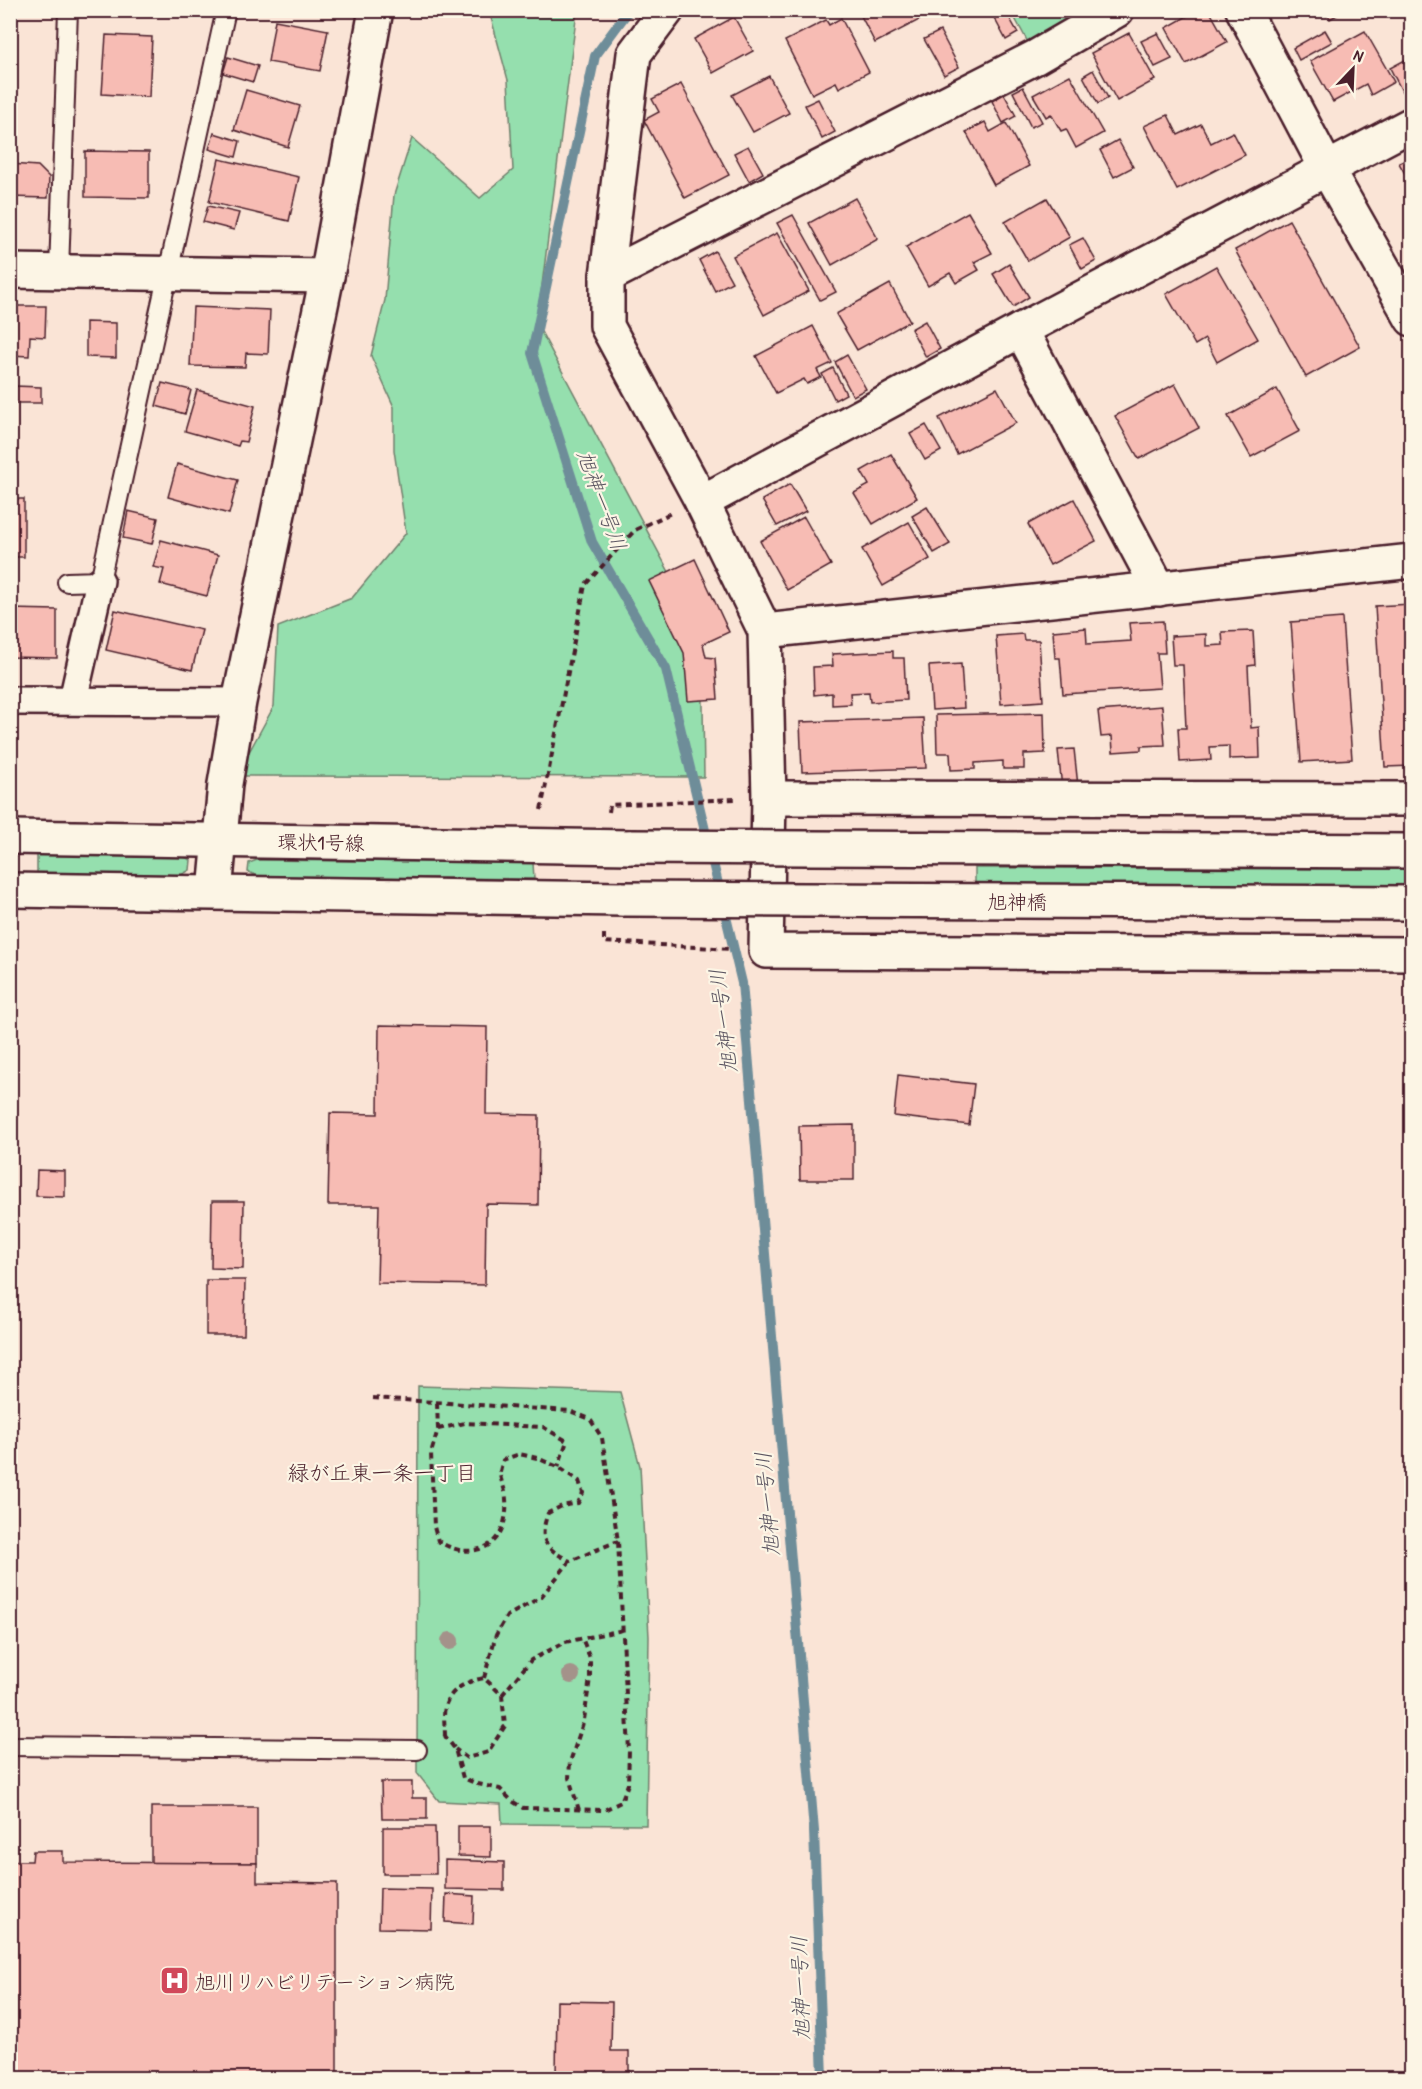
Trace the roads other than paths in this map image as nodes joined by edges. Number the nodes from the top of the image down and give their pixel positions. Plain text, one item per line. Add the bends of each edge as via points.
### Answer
1 (68, 10) edge
2 (226, 10) edge
3 (376, 10) edge
4 (667, 10) edge
5 (1117, 10) edge
6 (1242, 10) edge
7 (1412, 124) edge
8 (1327, 169) junction
9 (10, 271) edge
10 (59, 272) junction
11 (167, 273) junction
12 (327, 276) junction
13 (607, 276) junction
14 (1412, 319) edge
15 (1021, 330) junction
16 (702, 502) junction
17 (1412, 561) edge
18 (100, 581) junction
19 (67, 582) dead end
20 (1159, 590) junction
21 (765, 631) junction
22 (73, 700) junction
23 (10, 701) edge
24 (239, 702) junction
25 (769, 798) junction
26 (1412, 799) edge
27 (10, 837) edge
28 (219, 840) junction
29 (1412, 851) edge
30 (10, 890) edge
31 (215, 892) junction
32 (1412, 903) edge
33 (1412, 954) edge
34 (10, 1746) edge
35 (417, 1750) road end

1 - 10 lane
2 - 11 lane
3 - 12 street
4 - 13 street via 634,54
5 - 13 street via 1036,57
6 - 8 street
7 - 8 street
8 - 14 street
8 - 15 street
9 - 10 street
10 - 11 street
11 - 12 street
11 - 18 lane
12 - 24 street
13 - 16 street via 607,326
15 - 16 street
15 - 20 street
16 - 21 street
17 - 20 street
18 - 19 lane
18 - 22 street
20 - 21 street
21 - 25 street
22 - 23 street
22 - 24 street
24 - 28 street
25 - 26 street
25 - 33 street via 765,951
27 - 28 street, 環状1号線
28 - 29 street, 環状1号線, bridge via 631,847
28 - 31 street
30 - 31 street
31 - 32 street, 旭神橋, bridge via 623,899
34 - 35 lane

